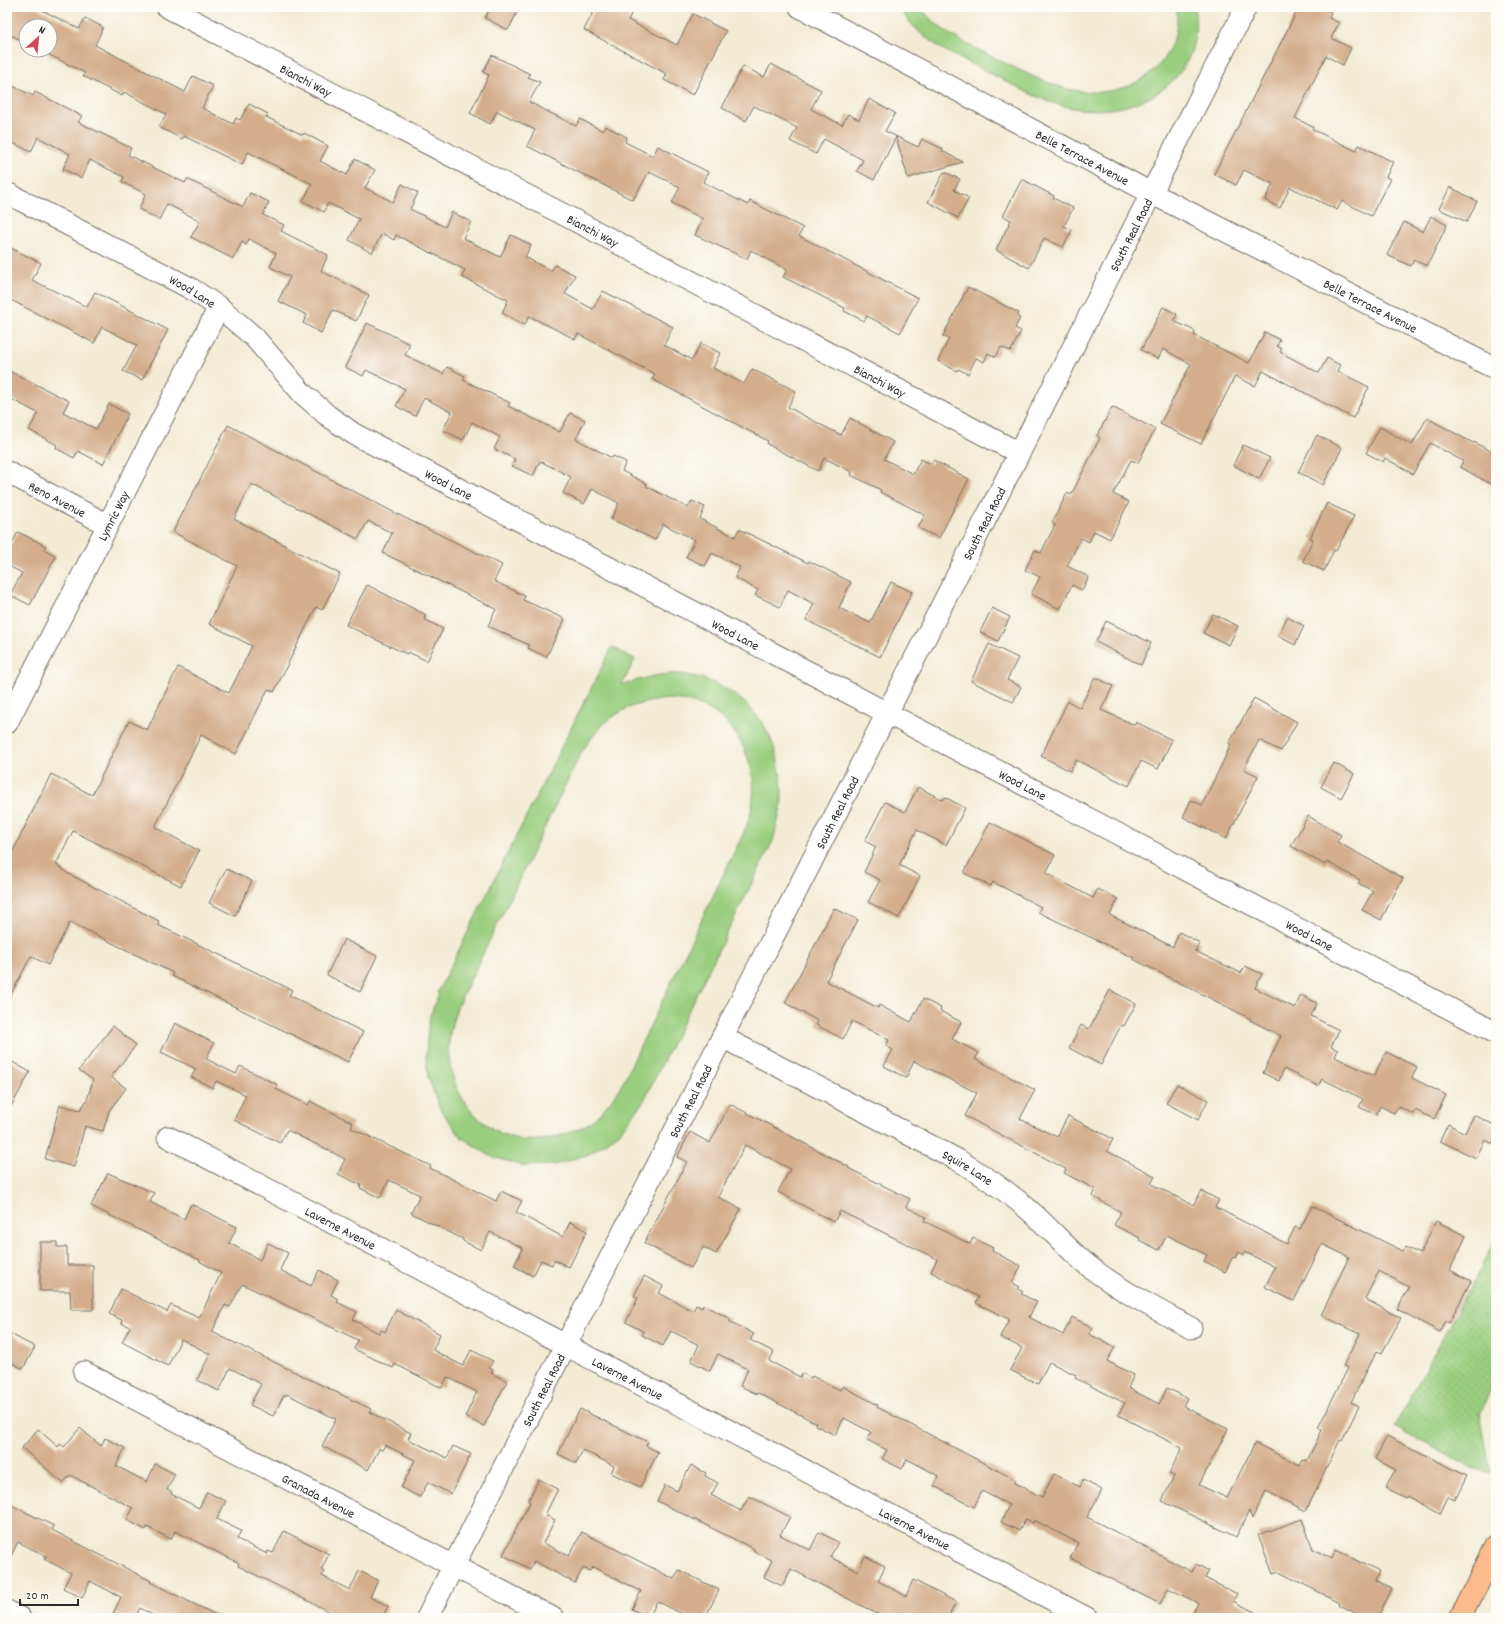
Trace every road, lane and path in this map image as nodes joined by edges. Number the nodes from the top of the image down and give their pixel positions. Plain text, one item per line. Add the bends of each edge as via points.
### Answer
1 (167, 7) edge
2 (800, 7) edge
3 (1246, 7) edge
4 (7, 193) edge
5 (1151, 193) junction
6 (219, 307) junction
7 (1496, 369) edge
8 (1019, 453) junction
9 (7, 472) edge
10 (108, 525) junction
11 (887, 714) junction
12 (7, 723) edge
13 (1496, 1032) edge
14 (722, 1037) junction
15 (168, 1137) dead end
16 (1191, 1328) dead end
17 (566, 1345) junction
18 (84, 1372) dead end
19 (1496, 1547) edge
20 (453, 1566) junction
21 (7, 1612) edge
22 (20, 1618) edge
23 (427, 1618) edge
24 (553, 1618) edge
25 (1087, 1618) edge
26 (1460, 1618) edge

1 - 8 street, Bianchi Way
2 - 5 street, Belle Terrace Avenue
3 - 5 street, South Real Road
4 - 6 street, Wood Lane via 190,288
5 - 7 street, Belle Terrace Avenue
5 - 8 street, South Real Road
6 - 10 street, Lymric Way
6 - 11 street, Wood Lane via 254,337 302,393 354,434
8 - 11 street, South Real Road
9 - 10 street, Reno Avenue
10 - 12 street, Lymric Way
11 - 13 street, Wood Lane
11 - 14 street, South Real Road
14 - 16 street, Squire Lane via 990,1179 1024,1205 1093,1270 1124,1291
14 - 17 street, South Real Road
15 - 17 street, Laverne Avenue
17 - 20 street, South Real Road
17 - 25 street, Laverne Avenue
18 - 20 street, Granada Avenue
19 - 26 highway
20 - 23 street, South Real Road
20 - 24 street, Granada Avenue
21 - 22 street

